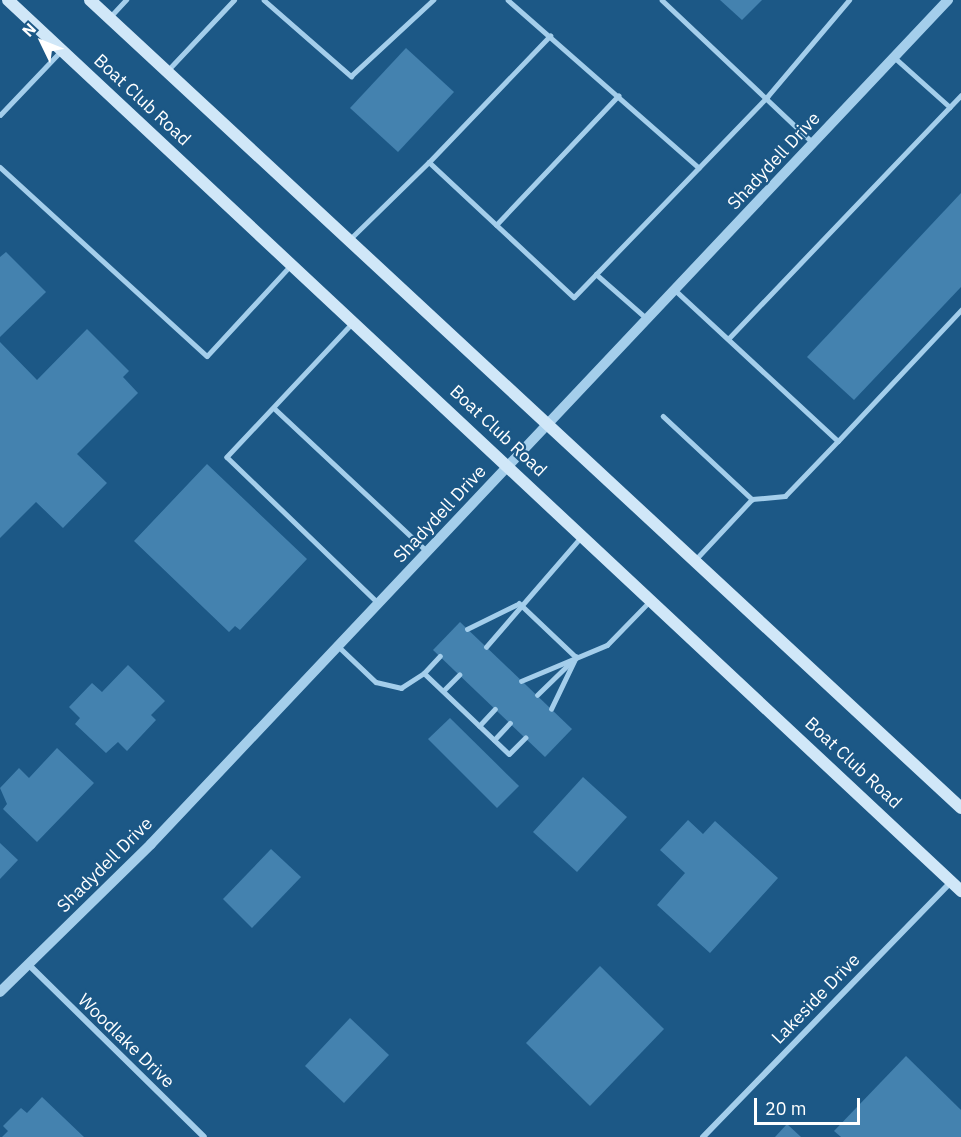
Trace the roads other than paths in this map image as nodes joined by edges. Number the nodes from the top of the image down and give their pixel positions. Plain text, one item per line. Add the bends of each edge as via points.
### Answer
1 (8, 0) edge
2 (90, 0) edge
3 (126, 0) edge
4 (234, 0) edge
5 (264, 0) edge
6 (433, 0) edge
7 (508, 0) edge
8 (662, 0) edge
9 (849, 0) edge
10 (948, 0) edge
11 (109, 18) junction
12 (550, 36) junction
13 (62, 50) junction
14 (894, 57) junction
15 (168, 70) junction
16 (961, 95) edge
17 (618, 96) junction
18 (767, 97) junction
19 (950, 107) junction
20 (0, 116) edge
21 (813, 143) junction
22 (429, 162) junction
23 (0, 167) edge
24 (699, 168) junction
25 (496, 225) junction
26 (349, 240) junction
27 (293, 264) junction
28 (596, 274) junction
29 (675, 290) junction
30 (961, 310) edge
31 (647, 320) junction
32 (355, 321) junction
33 (728, 339) junction
34 (274, 408) junction
35 (663, 416) dead end
36 (548, 424) junction
37 (838, 441) junction
38 (509, 465) junction
39 (752, 499) junction
40 (583, 535) junction
41 (428, 551) junction
42 (695, 560) junction
43 (652, 598) junction
44 (379, 603) junction
45 (519, 603) junction
46 (467, 629) dead end
47 (338, 646) junction
48 (486, 647) dead end
49 (440, 656) dead end
50 (576, 657) junction
51 (424, 673) junction
52 (459, 675) dead end
53 (521, 681) dead end
54 (443, 692) junction
55 (537, 695) dead end
56 (495, 709) dead end
57 (551, 709) dead end
58 (510, 723) dead end
59 (479, 726) junction
60 (525, 738) dead end
61 (494, 740) junction
62 (961, 808) edge
63 (951, 882) junction
64 (961, 891) edge
65 (29, 965) junction
66 (0, 992) edge
67 (204, 1137) edge
68 (703, 1137) edge

1 - 13 main road, Boat Club Road
2 - 11 main road
3 - 11 lane
4 - 15 lane
5 - 6 lane via 351,76
7 - 12 lane
8 - 18 lane
9 - 18 lane
10 - 14 street, Shadydell Drive
11 - 15 main road
12 - 17 lane
12 - 22 lane
13 - 20 lane
13 - 27 main road, Boat Club Road
14 - 19 lane
14 - 21 street, Shadydell Drive
15 - 26 main road
16 - 19 lane
17 - 24 lane
17 - 25 lane
18 - 21 lane
18 - 24 lane
19 - 33 lane
21 - 29 street, Shadydell Drive
22 - 25 lane
22 - 26 lane
23 - 27 lane via 207,356
24 - 28 lane
25 - 28 lane via 574,297
26 - 36 main road
27 - 32 main road, Boat Club Road
28 - 31 lane
29 - 31 street, Shadydell Drive
29 - 33 lane
30 - 37 lane
31 - 36 street, Shadydell Drive
32 - 34 lane
32 - 38 main road, Boat Club Road
33 - 37 lane
34 - 41 lane
34 - 44 lane via 227,457
35 - 39 lane
36 - 38 street, Shadydell Drive
36 - 42 main road
37 - 39 lane via 785,496
38 - 40 main road, Boat Club Road
38 - 41 street, Shadydell Drive
39 - 42 lane
40 - 43 main road, Boat Club Road
40 - 45 lane
41 - 44 street, Shadydell Drive
42 - 62 main road
43 - 50 lane via 607,645
43 - 63 main road, Boat Club Road
44 - 47 street, Shadydell Drive
45 - 46 lane
45 - 48 lane
45 - 50 lane
47 - 51 lane via 376,682 401,688
47 - 65 street, Shadydell Drive
49 - 51 lane
50 - 53 lane
50 - 55 lane
50 - 57 lane
51 - 54 lane
52 - 54 lane
54 - 59 lane
56 - 59 lane
58 - 61 lane
59 - 61 lane
60 - 61 lane via 509,754
63 - 64 main road, Boat Club Road
63 - 68 street, Lakeside Drive
65 - 66 street, Shadydell Drive
65 - 67 street, Woodlake Drive

